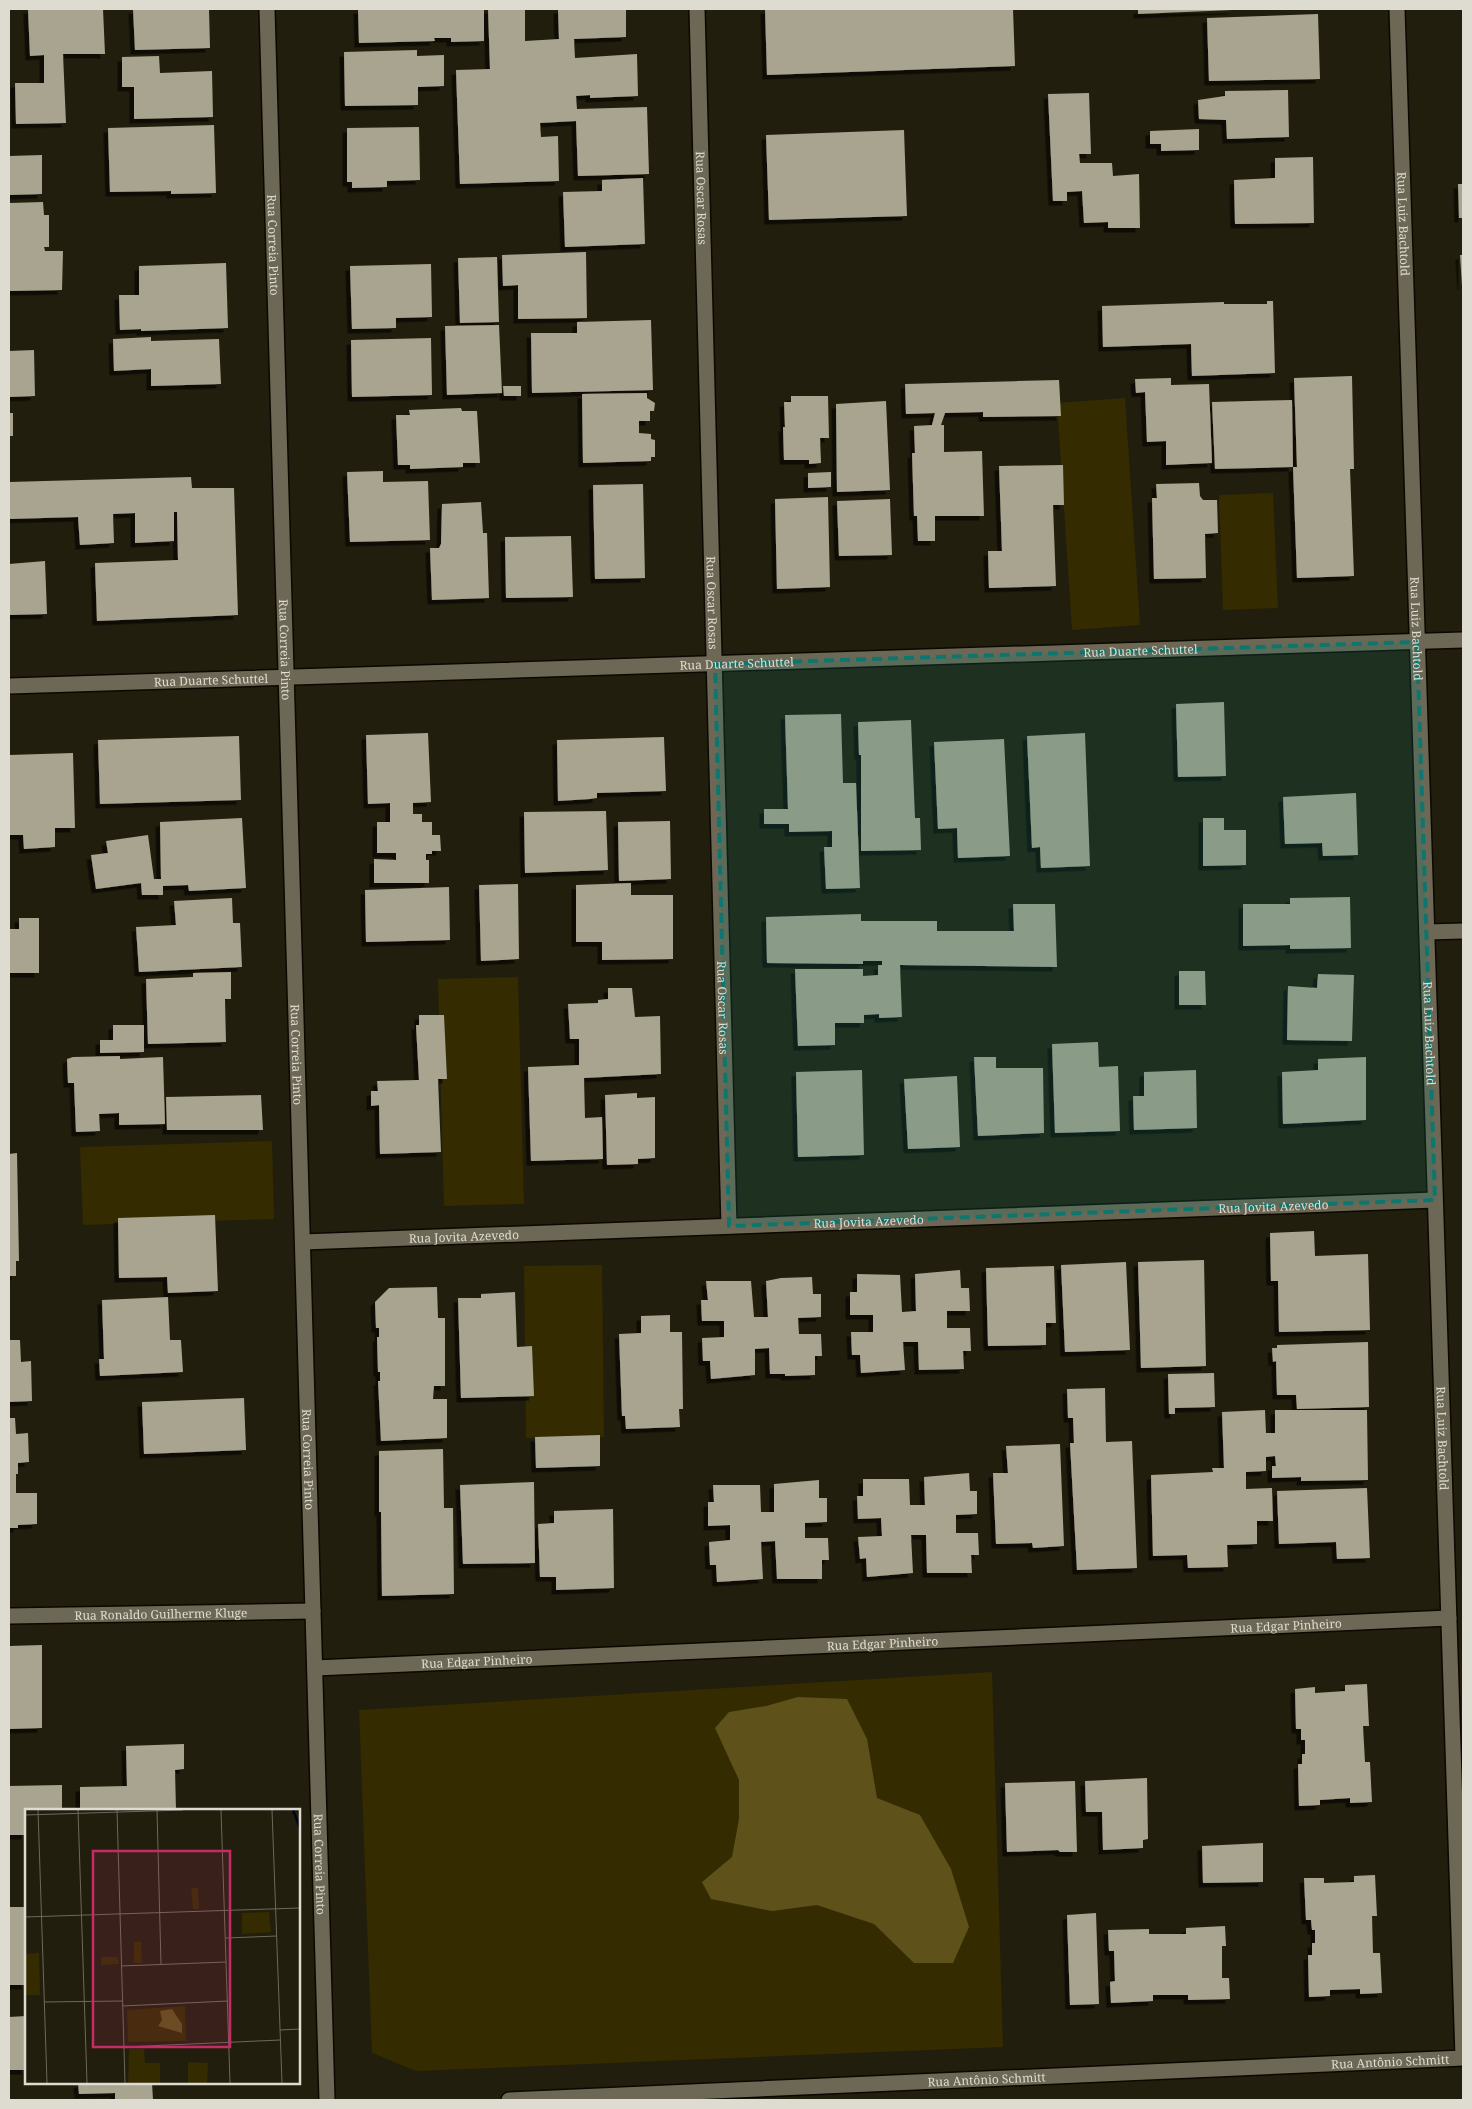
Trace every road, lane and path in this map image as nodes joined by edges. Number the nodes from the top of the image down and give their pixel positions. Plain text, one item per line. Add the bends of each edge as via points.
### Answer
1 (267, 9) edge
2 (697, 9) edge
3 (1397, 9) edge
4 (1463, 640) edge
5 (1417, 642) junction
6 (715, 664) junction
7 (286, 677) junction
8 (9, 686) edge
9 (1463, 931) edge
10 (1427, 932) junction
11 (1436, 1200) junction
12 (730, 1226) junction
13 (303, 1242) junction
14 (313, 1611) junction
15 (9, 1616) edge
16 (1449, 1618) junction
17 (315, 1668) junction
18 (1463, 2058) edge
19 (327, 2100) edge
20 (509, 2100) edge

1 - 7 street, Rua Correia Pinto
2 - 6 street, Rua Oscar Rosas
3 - 5 street, Rua Luiz Bachtold
4 - 5 street, Rua Duarte Schuttel
5 - 6 street, Rua Duarte Schuttel
5 - 10 street, Rua Luiz Bachtold
6 - 7 street, Rua Duarte Schuttel
6 - 12 street, Rua Oscar Rosas
7 - 8 street, Rua Duarte Schuttel
7 - 13 street, Rua Correia Pinto
9 - 10 street
10 - 11 street, Rua Luiz Bachtold
11 - 12 street, Rua Jovita Azevedo
11 - 16 street, Rua Luiz Bachtold
12 - 13 street, Rua Jovita Azevedo
13 - 14 street, Rua Correia Pinto
14 - 15 street, Rua Ronaldo Guilherme Kluge
14 - 17 street, Rua Correia Pinto
16 - 17 street, Rua Edgar Pinheiro
16 - 18 street, Rua Luiz Bachtold
17 - 19 street, Rua Correia Pinto
18 - 20 street, Rua Antônio Schmitt

